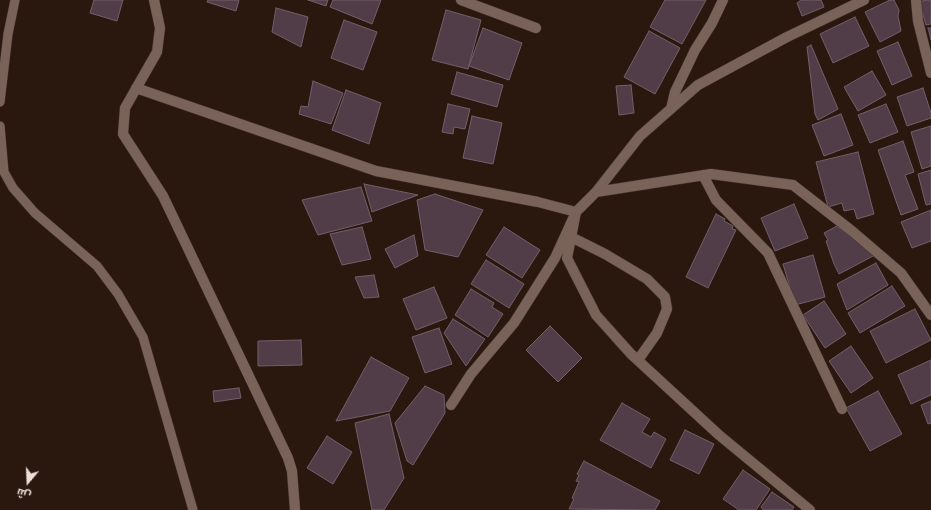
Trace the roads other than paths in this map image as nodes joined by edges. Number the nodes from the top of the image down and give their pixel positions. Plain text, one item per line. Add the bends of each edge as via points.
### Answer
1 (15, 0) edge
2 (154, 0) edge
3 (461, 0) edge
4 (723, 0) edge
5 (864, 0) edge
6 (916, 0) edge
7 (536, 28) dead end
8 (931, 73) edge
9 (136, 88) junction
10 (0, 102) edge
11 (671, 108) junction
12 (0, 126) edge
13 (703, 175) junction
14 (596, 192) junction
15 (576, 212) junction
16 (571, 237) junction
17 (931, 315) edge
18 (638, 360) junction
19 (451, 405) dead end
20 (842, 409) dead end
21 (193, 510) edge
22 (295, 510) edge
23 (810, 510) edge

1 - 10 lane
2 - 9 street via 160,28 157,52
3 - 7 street
4 - 11 street via 695,50 675,92
5 - 11 street via 787,37 698,85
6 - 8 street via 918,21
9 - 15 street via 376,171 538,202
9 - 22 street via 125,108 123,134 163,196 288,458 292,471
11 - 14 street via 640,136
12 - 21 lane via 4,172 13,188 35,213 97,266 118,294 143,337
13 - 14 street
13 - 17 street via 793,185 901,273
13 - 20 street via 716,200 768,253
14 - 15 street
15 - 16 street
15 - 19 street via 555,258 514,323 471,374
16 - 18 street via 567,258 596,315
16 - 18 street via 647,279 665,297 667,309 657,333
18 - 23 street via 720,435

